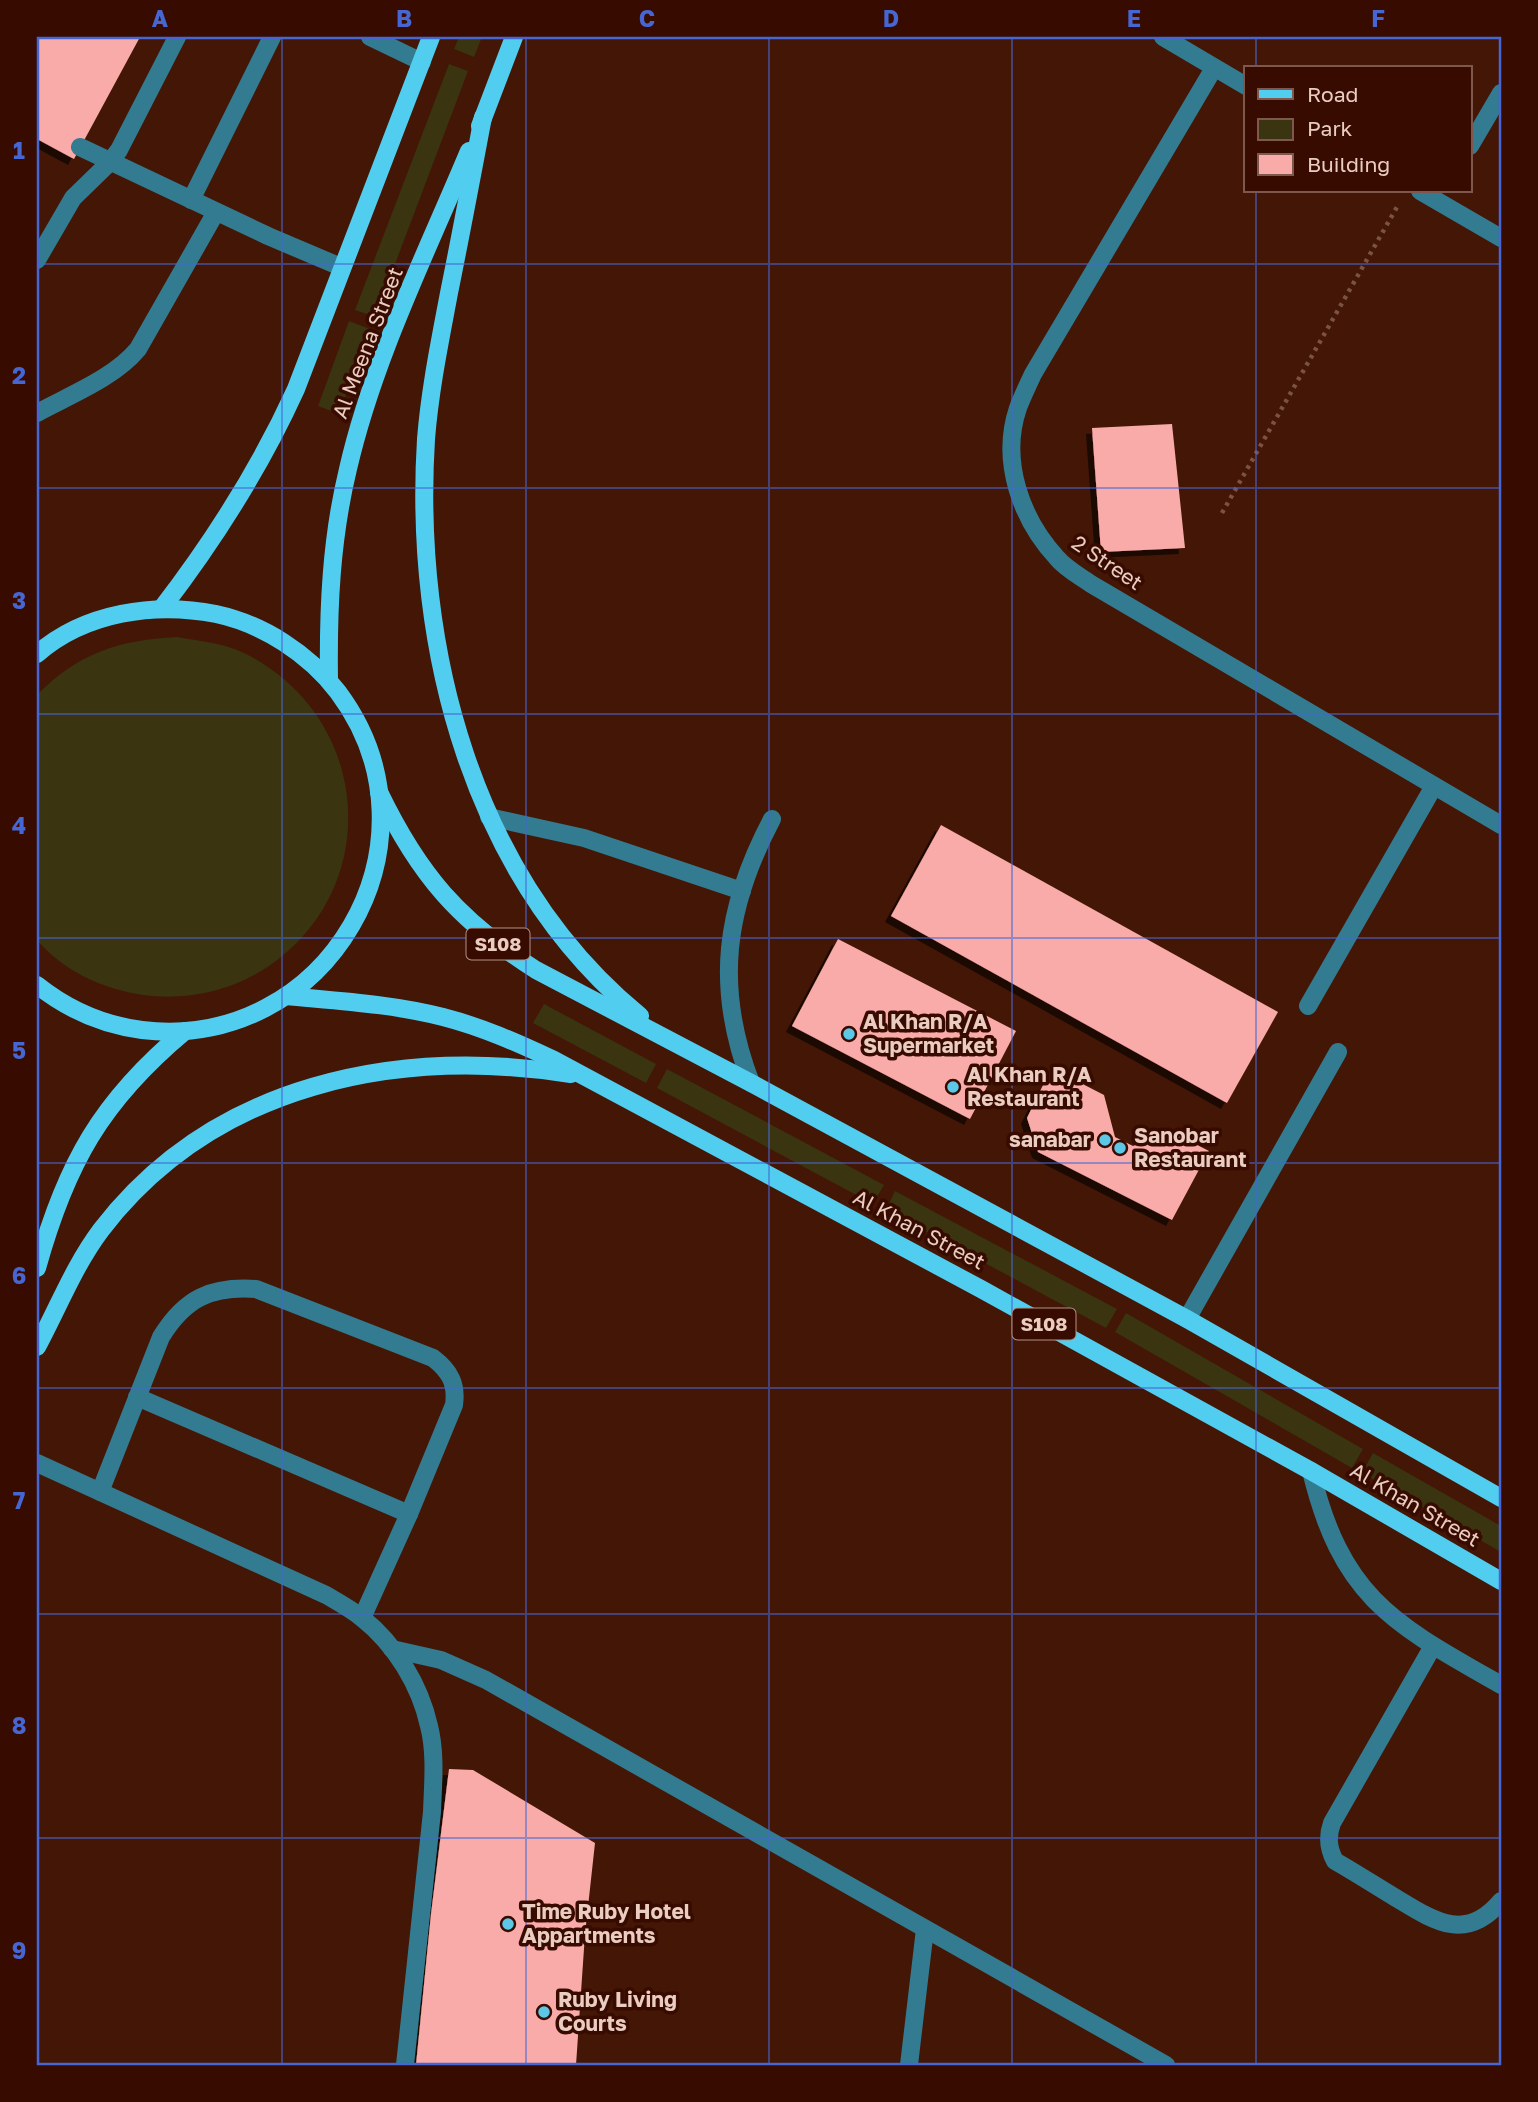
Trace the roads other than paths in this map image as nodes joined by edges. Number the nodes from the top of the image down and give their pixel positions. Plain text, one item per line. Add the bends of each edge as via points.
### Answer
1 (177, 37) edge
2 (272, 37) edge
3 (370, 37) edge
4 (431, 37) edge
5 (514, 37) edge
6 (1163, 37) edge
7 (422, 61) junction
8 (1214, 68) junction
9 (1244, 85) edge
10 (1501, 93) edge
11 (483, 117) junction
12 (1472, 143) edge
13 (80, 147) dead end
14 (110, 162) junction
15 (1440, 196) edge
16 (191, 200) junction
17 (216, 212) junction
18 (1501, 239) edge
19 (37, 260) edge
20 (341, 267) junction
21 (37, 413) edge
22 (162, 608) junction
23 (41, 647) edge
24 (329, 680) junction
25 (1434, 786) junction
26 (379, 792) junction
27 (489, 817) junction
28 (772, 819) dead end
29 (1501, 825) edge
30 (742, 891) junction
31 (37, 985) edge
32 (286, 996) junction
33 (1308, 1006) dead end
34 (185, 1031) junction
35 (668, 1039) junction
36 (1338, 1052) dead end
37 (582, 1075) junction
38 (751, 1083) junction
39 (37, 1268) edge
40 (1186, 1319) junction
41 (37, 1347) edge
42 (137, 1397) junction
43 (37, 1463) edge
44 (1311, 1471) junction
45 (100, 1492) junction
46 (1501, 1498) edge
47 (409, 1514) junction
48 (1501, 1581) edge
49 (362, 1618) junction
50 (1433, 1646) junction
51 (393, 1649) junction
52 (1501, 1685) edge
53 (1501, 1901) edge
54 (925, 1929) junction
55 (405, 2065) edge
56 (909, 2065) edge
57 (1166, 2065) edge

1 - 14 street
2 - 16 street
3 - 7 street
4 - 7 main road
5 - 11 main road, Al Meena Street
6 - 8 street
7 - 20 main road
8 - 9 street
8 - 25 street, 2 Street via 1033,374 1017,410 1012,451 1017,491 1033,529 1059,561 1091,584
10 - 12 street
11 - 24 main road, Al Meena Street via 381,362 348,467 331,573
11 - 27 main road via 433,376 425,482 428,572 439,661 463,750
13 - 14 street
14 - 16 street
14 - 19 street via 73,198
15 - 18 street
16 - 17 street
17 - 20 street
17 - 21 street via 128,361
20 - 22 main road via 277,431 217,533
22 - 23 main road via 101,620
22 - 24 main road via 224,616 253,626 281,640
24 - 26 main road via 362,732
25 - 29 street, 2 Street
25 - 33 street
26 - 32 main road via 379,851 362,907 331,957
26 - 35 main road, S108 via 418,863 471,923 536,970
27 - 30 street via 584,838
27 - 35 main road via 528,889 555,926 627,1005
28 - 30 street
30 - 38 street via 730,946 729,1002
31 - 34 main road via 100,1020 127,1028
32 - 34 main road via 238,1020
32 - 37 main road, Al Khan Street / S108 via 443,1017 519,1043
34 - 39 main road via 129,1084 83,1146 52,1216
35 - 38 main road, S108
36 - 40 street
37 - 41 main road via 496,1065 414,1066 332,1080 237,1115 161,1169 117,1211 85,1254
37 - 44 main road, Al Khan Street / S108
38 - 40 main road, S108
40 - 46 main road, S108
42 - 45 street
42 - 47 street
42 - 47 street via 173,1318 210,1292 233,1287 277,1296 433,1358 449,1373 456,1394
43 - 45 street
44 - 48 main road, Al Khan Street / S108
44 - 50 street via 1333,1541 1351,1572 1389,1616
45 - 49 street via 326,1595
47 - 49 street
49 - 51 street
50 - 52 street
50 - 53 street via 1332,1823 1331,1853 1335,1861 1440,1923 1474,1922
51 - 54 street via 441,1660 486,1680
51 - 55 street via 415,1685 430,1726 433,1770
54 - 56 street
54 - 57 street

